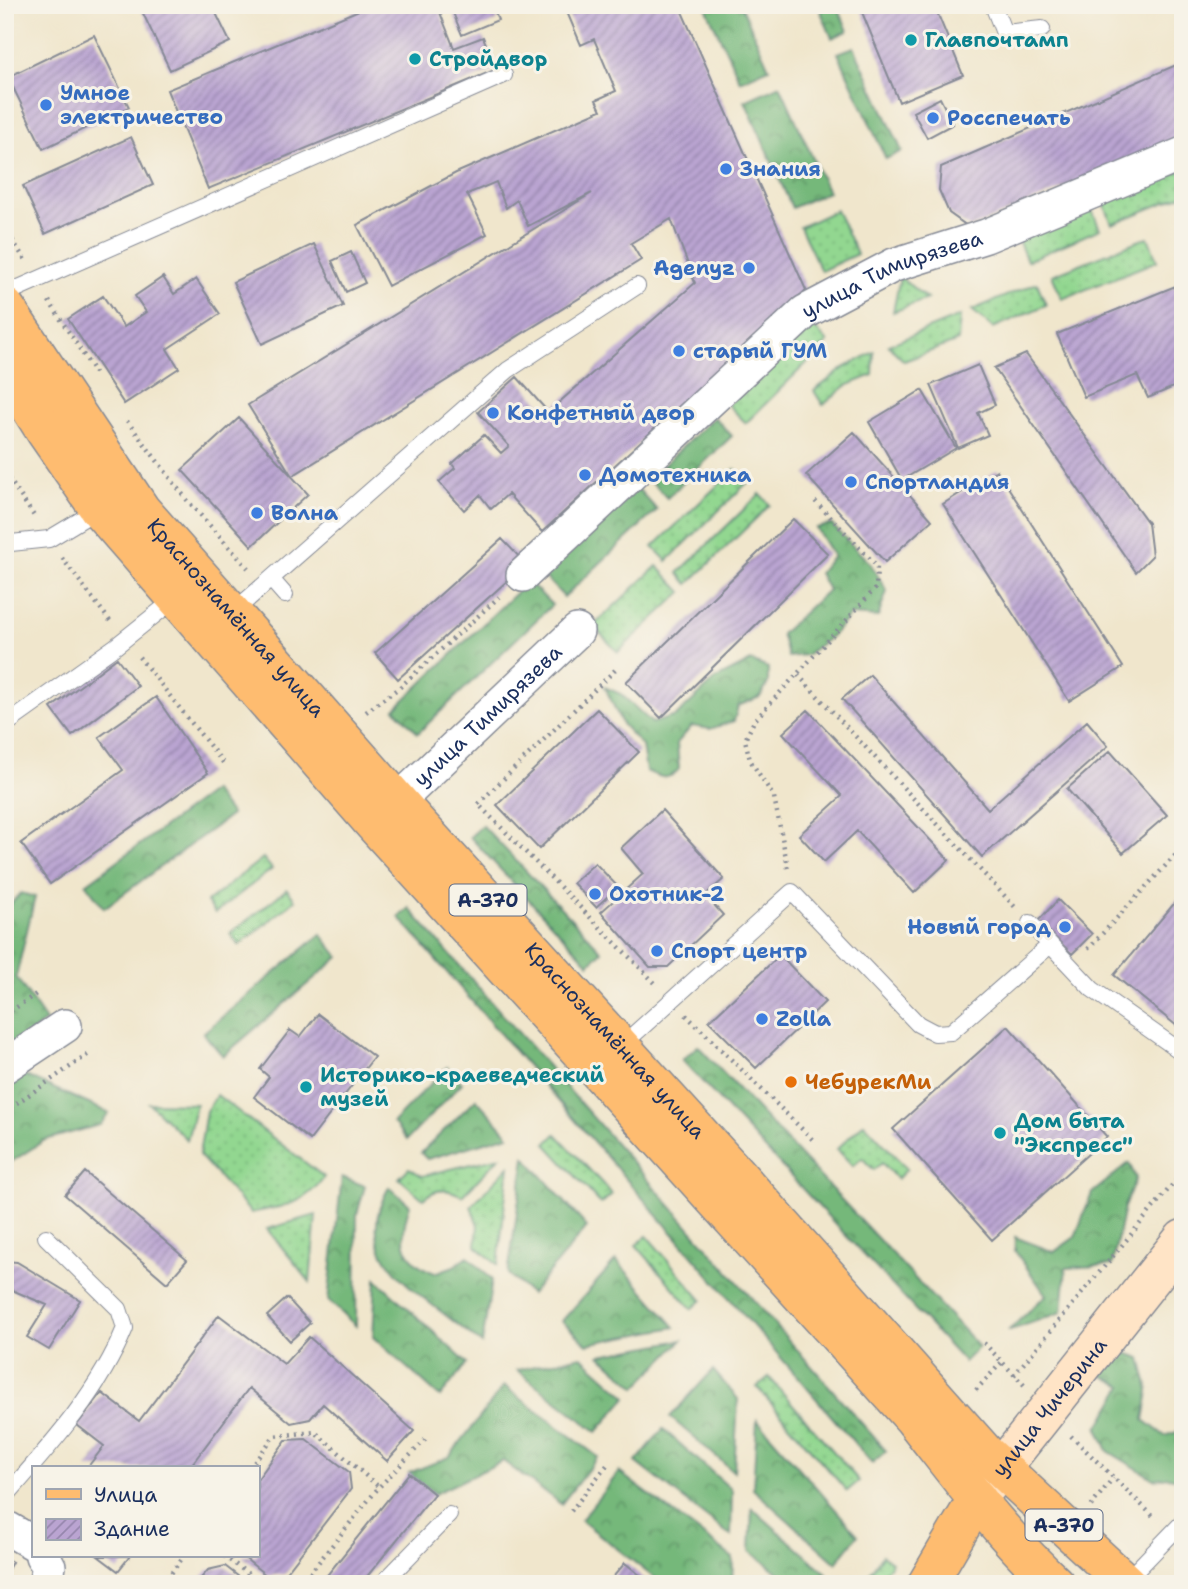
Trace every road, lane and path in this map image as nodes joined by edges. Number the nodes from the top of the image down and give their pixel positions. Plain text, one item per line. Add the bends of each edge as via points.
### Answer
1 (993, 5) edge
2 (1042, 29) dead end
3 (504, 75) dead end
4 (1183, 153) edge
5 (5, 228) edge
6 (37, 281) junction
7 (638, 286) dead end
8 (5, 295) edge
9 (5, 307) edge
10 (5, 368) edge
11 (99, 378) dead end
12 (121, 413) dead end
13 (813, 499) dead end
14 (99, 509) junction
15 (5, 546) edge
16 (523, 575) joint
17 (268, 582) junction
18 (285, 596) dead end
19 (176, 598) junction
20 (232, 613) junction
21 (577, 631) dead end
22 (614, 670) dead end
23 (798, 675) junction
24 (5, 725) edge
25 (339, 734) junction
26 (398, 801) junction
27 (1183, 848) edge
28 (792, 892) junction
29 (1030, 923) joint
30 (1050, 945) junction
31 (1071, 966) junction
32 (36, 994) dead end
33 (671, 1000) junction
34 (5, 1015) edge
35 (65, 1026) dead end
36 (1183, 1053) edge
37 (89, 1055) dead end
38 (608, 1056) junction
39 (5, 1066) edge
40 (5, 1111) edge
41 (813, 1140) dead end
42 (1183, 1172) edge
43 (46, 1237) dead end
44 (1183, 1239) edge
45 (984, 1343) dead end
46 (1065, 1429) dead end
47 (429, 1436) dead end
48 (608, 1464) dead end
49 (32, 1466) edge
50 (32, 1466) edge
51 (252, 1466) edge
52 (1001, 1468) junction
53 (379, 1488) junction
54 (5, 1497) edge
55 (977, 1499) junction
56 (571, 1511) dead end
57 (449, 1516) dead end
58 (1183, 1522) edge
59 (5, 1527) edge
60 (1171, 1534) junction
61 (32, 1542) edge
62 (43, 1558) edge
63 (182, 1558) edge
64 (228, 1558) edge
65 (1126, 1583) edge
66 (45, 1584) edge
67 (163, 1584) edge
68 (262, 1584) edge
69 (301, 1584) edge
70 (382, 1584) edge
71 (927, 1584) edge
72 (1055, 1584) edge

1 - 2 lane via 1004,33
3 - 6 lane
4 - 16 street, улица Тимирязева via 986,236 894,265 805,312
5 - 6 path
6 - 8 lane
6 - 11 path
7 - 17 lane via 508,370
9 - 20 main road, Краснознамённая улица / А-370 via 141,510
10 - 14 main road, Краснознамённая улица / А-370
12 - 17 path via 187,500
13 - 23 path via 877,566 877,588
14 - 15 lane via 49,539
14 - 19 main road, Краснознамённая улица / А-370
16 - 25 path via 400,687
17 - 18 lane
17 - 20 lane
19 - 24 lane
19 - 38 main road, Краснознамённая улица / А-370 via 373,823
20 - 25 main road, Краснознамённая улица / А-370
21 - 26 street, улица Тимирязева
22 - 33 path via 478,804
23 - 28 path via 754,721 745,740 750,760 774,797
23 - 29 path
25 - 26 main road, Краснознамённая улица / А-370
26 - 38 main road, Краснознамённая улица / А-370
27 - 31 path
28 - 30 lane via 918,1024 935,1033 951,1032
28 - 33 lane
29 - 30 lane
30 - 31 lane
31 - 36 lane via 1092,989
32 - 34 path
33 - 38 lane
33 - 41 path
35 - 39 street
37 - 40 path
38 - 52 main road, Краснознамённая улица / А-370
38 - 55 main road, Краснознамённая улица
42 - 45 path via 1014,1375
43 - 50 lane via 119,1310 125,1328 93,1387
44 - 52 main road, улица Чичерина
46 - 60 path
47 - 53 path
48 - 56 path
49 - 54 lane
51 - 53 path via 274,1436 314,1432
52 - 55 main road, улица Чичерина
52 - 65 main road, Краснознамённая улица / А-370
53 - 69 path
55 - 71 main road, улица Чичерина
55 - 72 main road, Краснознамённая улица
57 - 70 lane
58 - 60 lane
59 - 61 street
60 - 65 lane
62 - 66 street via 49,1566
63 - 67 path
64 - 68 path

